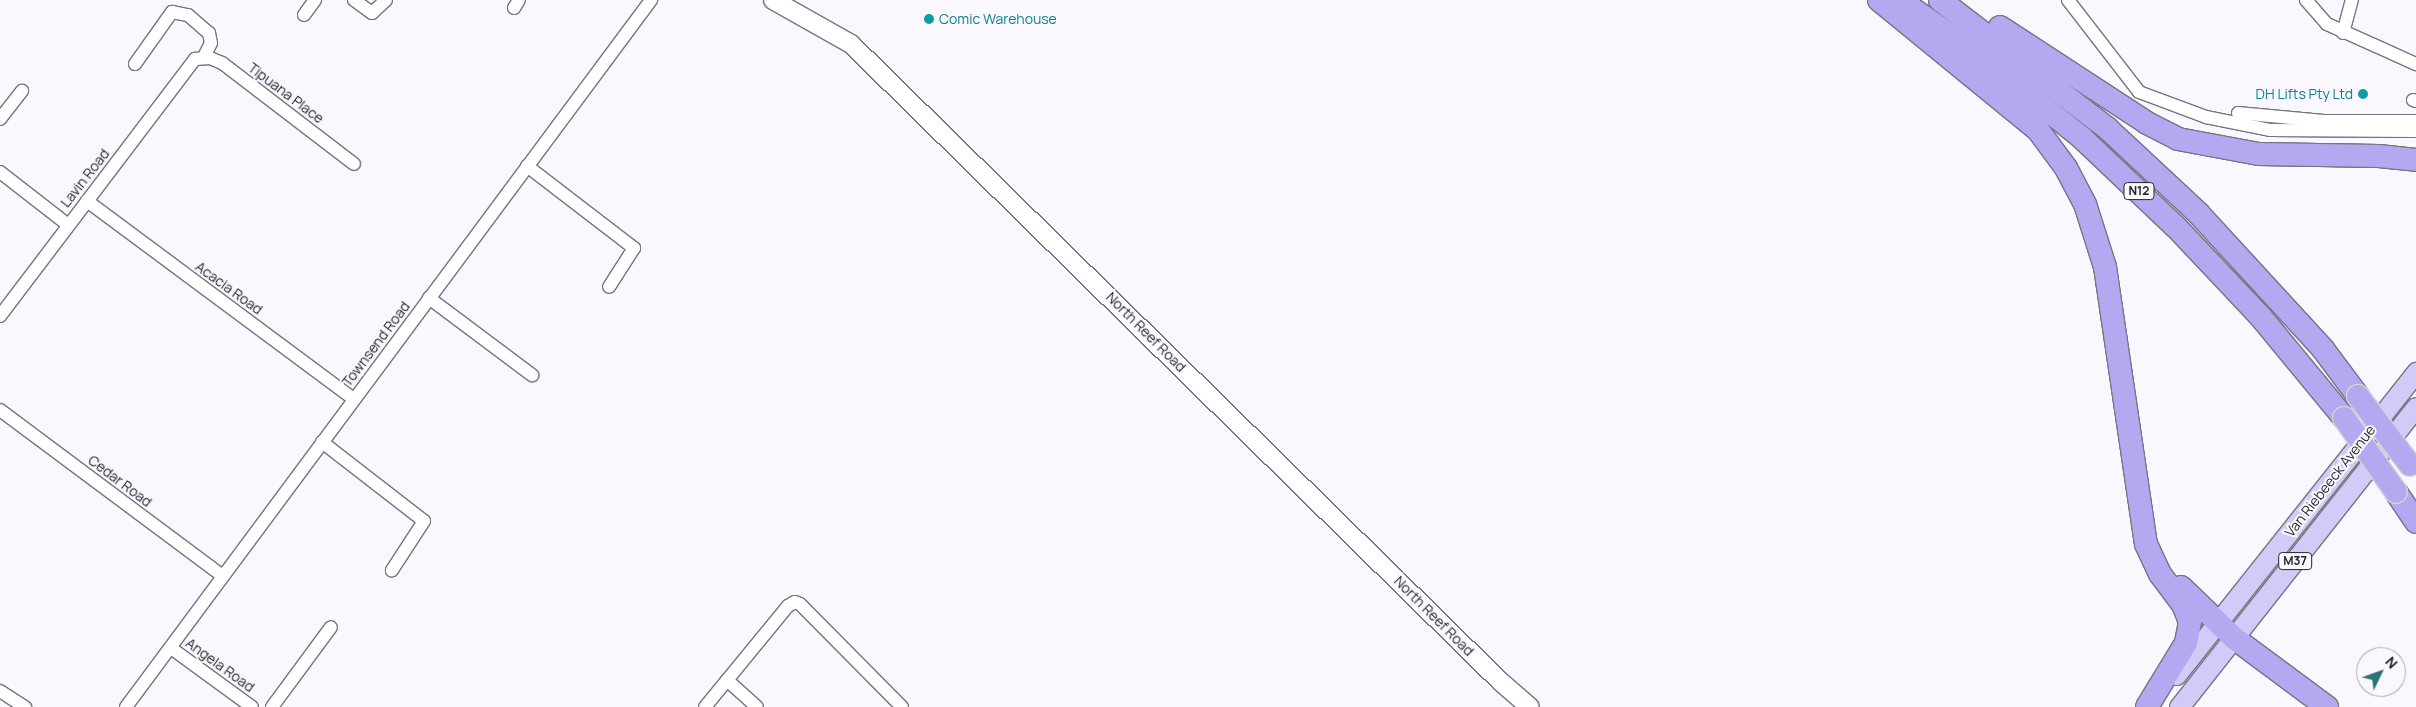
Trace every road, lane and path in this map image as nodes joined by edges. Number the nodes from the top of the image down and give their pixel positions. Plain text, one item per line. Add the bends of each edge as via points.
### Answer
1 (315, 0) edge
2 (354, 0) edge
3 (386, 0) edge
4 (651, 0) edge
5 (773, 0) edge
6 (1880, 0) edge
7 (1901, 0) edge
8 (1940, 0) edge
9 (1957, 0) edge
10 (2068, 0) edge
11 (2306, 0) edge
12 (2352, 0) edge
13 (304, 15) dead end
14 (2343, 33) junction
15 (200, 58) junction
16 (135, 64) dead end
17 (2416, 64) edge
18 (22, 91) dead end
19 (2238, 114) dead end
20 (0, 119) edge
21 (2416, 121) edge
22 (2416, 131) edge
23 (2416, 160) edge
24 (354, 164) dead end
25 (527, 166) junction
26 (0, 172) edge
27 (87, 202) junction
28 (68, 225) junction
29 (609, 288) dead end
30 (429, 298) junction
31 (0, 316) edge
32 (2416, 372) edge
33 (532, 375) dead end
34 (354, 399) junction
35 (2416, 407) edge
36 (0, 410) edge
37 (322, 442) junction
38 (2413, 470) edge
39 (2416, 522) edge
40 (2146, 544) junction
41 (392, 570) dead end
42 (223, 576) junction
43 (331, 627) dead end
44 (2225, 631) junction
45 (171, 648) junction
46 (728, 680) junction
47 (1503, 684) junction
48 (0, 691) edge
49 (25, 707) edge
50 (126, 707) edge
51 (252, 707) edge
52 (272, 707) edge
53 (705, 707) edge
54 (757, 707) edge
55 (902, 707) edge
56 (1522, 707) edge
57 (1530, 707) edge
58 (2148, 707) edge
59 (2179, 707) edge
60 (2327, 707) edge

1 - 13 street
2 - 3 street via 372,12
4 - 25 street, Townsend Road
5 - 47 main road, North Reef Road via 851,44
6 - 40 highway via 2038,130 2066,168 2085,204 2105,267
7 - 39 highway, N12, bridge via 1979,55 2081,137 2176,227 2260,316 2344,418
8 - 38 highway, N12, bridge via 2108,129 2198,212 2299,322
9 - 23 highway via 2147,123 2178,139 2259,154 2378,156
10 - 22 street via 2138,92 2206,117 2270,130
11 - 14 street via 2327,24
12 - 14 street
14 - 17 street
15 - 16 street via 211,43 209,33 188,15 176,11 166,17
15 - 24 street, Tipuana Place via 222,63
15 - 27 street, Lavin Road
18 - 20 street
19 - 21 street via 2324,121
25 - 29 street via 634,248
25 - 30 street, Townsend Road
26 - 28 street
27 - 28 street, Lavin Road
27 - 34 street, Acacia Road
28 - 31 street, Lavin Road
30 - 33 street
30 - 34 street, Townsend Road
32 - 44 main road, Van Riebeeck Avenue / M37
34 - 37 street, Townsend Road
35 - 44 main road, Van Riebeeck Avenue / M37
36 - 42 street, Cedar Road
37 - 41 street via 424,521
37 - 42 street, Townsend Road
40 - 44 highway via 2169,574
40 - 58 highway via 2154,564 2183,604 2190,622 2186,644
42 - 45 street, Townsend Road
43 - 52 street
44 - 58 main road, Van Riebeeck Avenue / M37
44 - 59 main road, Van Riebeeck Avenue / M37
44 - 60 highway
45 - 50 street, Townsend Road
45 - 51 street, Angela Road
46 - 53 street
46 - 54 street
46 - 55 street via 788,606 795,602
47 - 56 main road, North Reef Road
47 - 57 main road, North Reef Road
48 - 49 street

